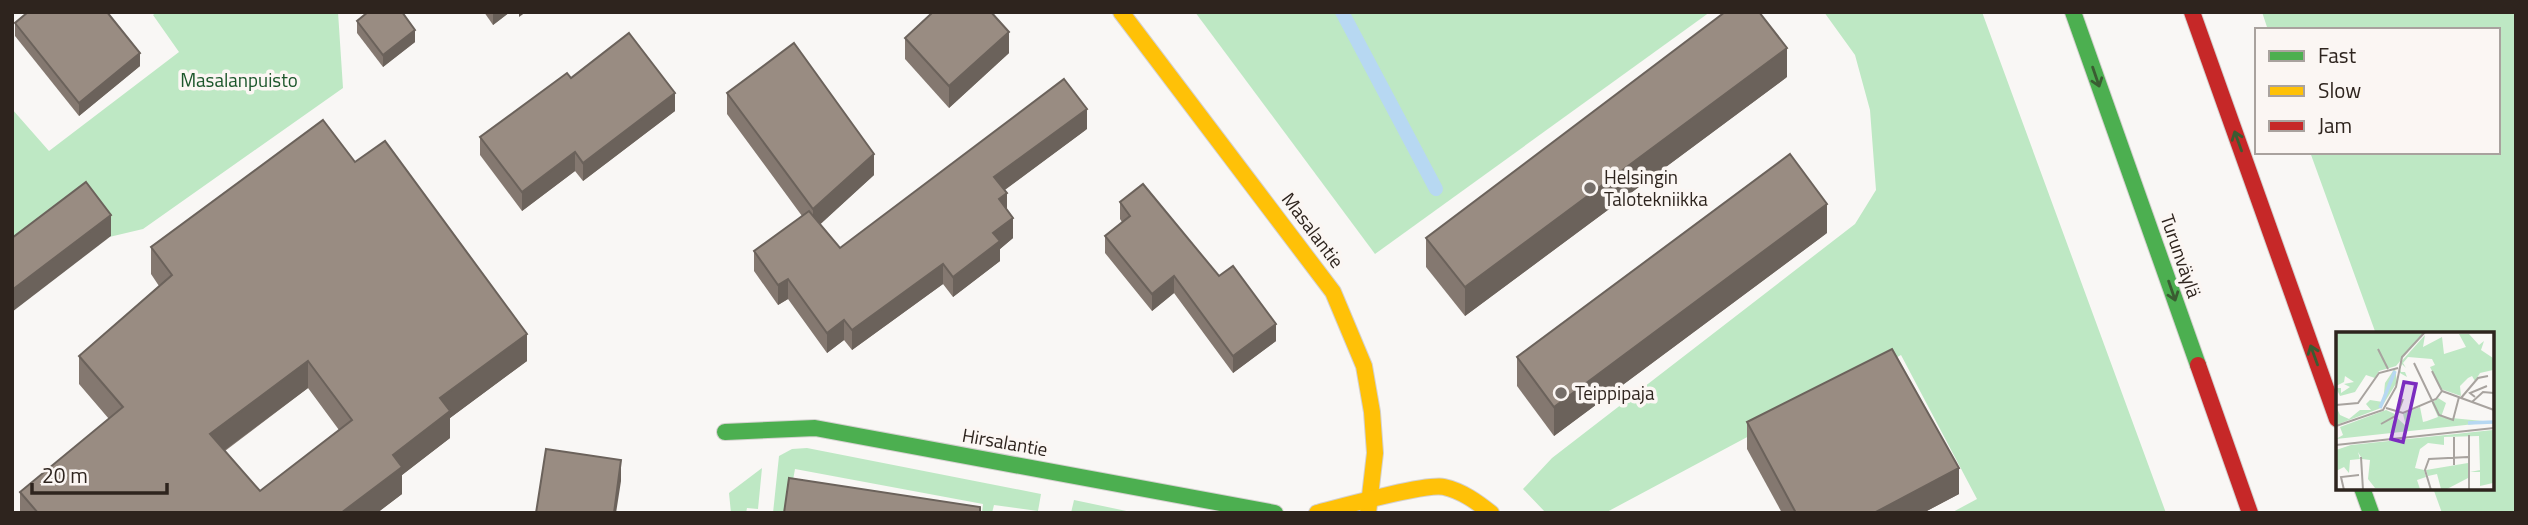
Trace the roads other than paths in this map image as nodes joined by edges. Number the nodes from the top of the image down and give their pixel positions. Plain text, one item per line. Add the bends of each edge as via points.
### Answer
1 (1121, 12) edge
2 (2073, 12) edge
3 (2192, 12) edge
4 (2336, 416) edge
5 (725, 432) dead end
6 (2363, 490) edge
7 (1369, 506) edge
8 (1275, 513) edge
9 (1317, 513) edge
10 (1491, 513) edge
11 (2250, 513) edge
12 (2371, 513) edge

1 - 7 main road, Masalantie via 1333,292 1364,366 1372,412 1375,453
2 -> 11 main road, Turunväylä
4 -> 3 main road
5 - 8 main road, Hirsalantie via 815,428
6 - 12 main road
7 - 9 main road
7 - 10 main road via 1442,486 1475,500

